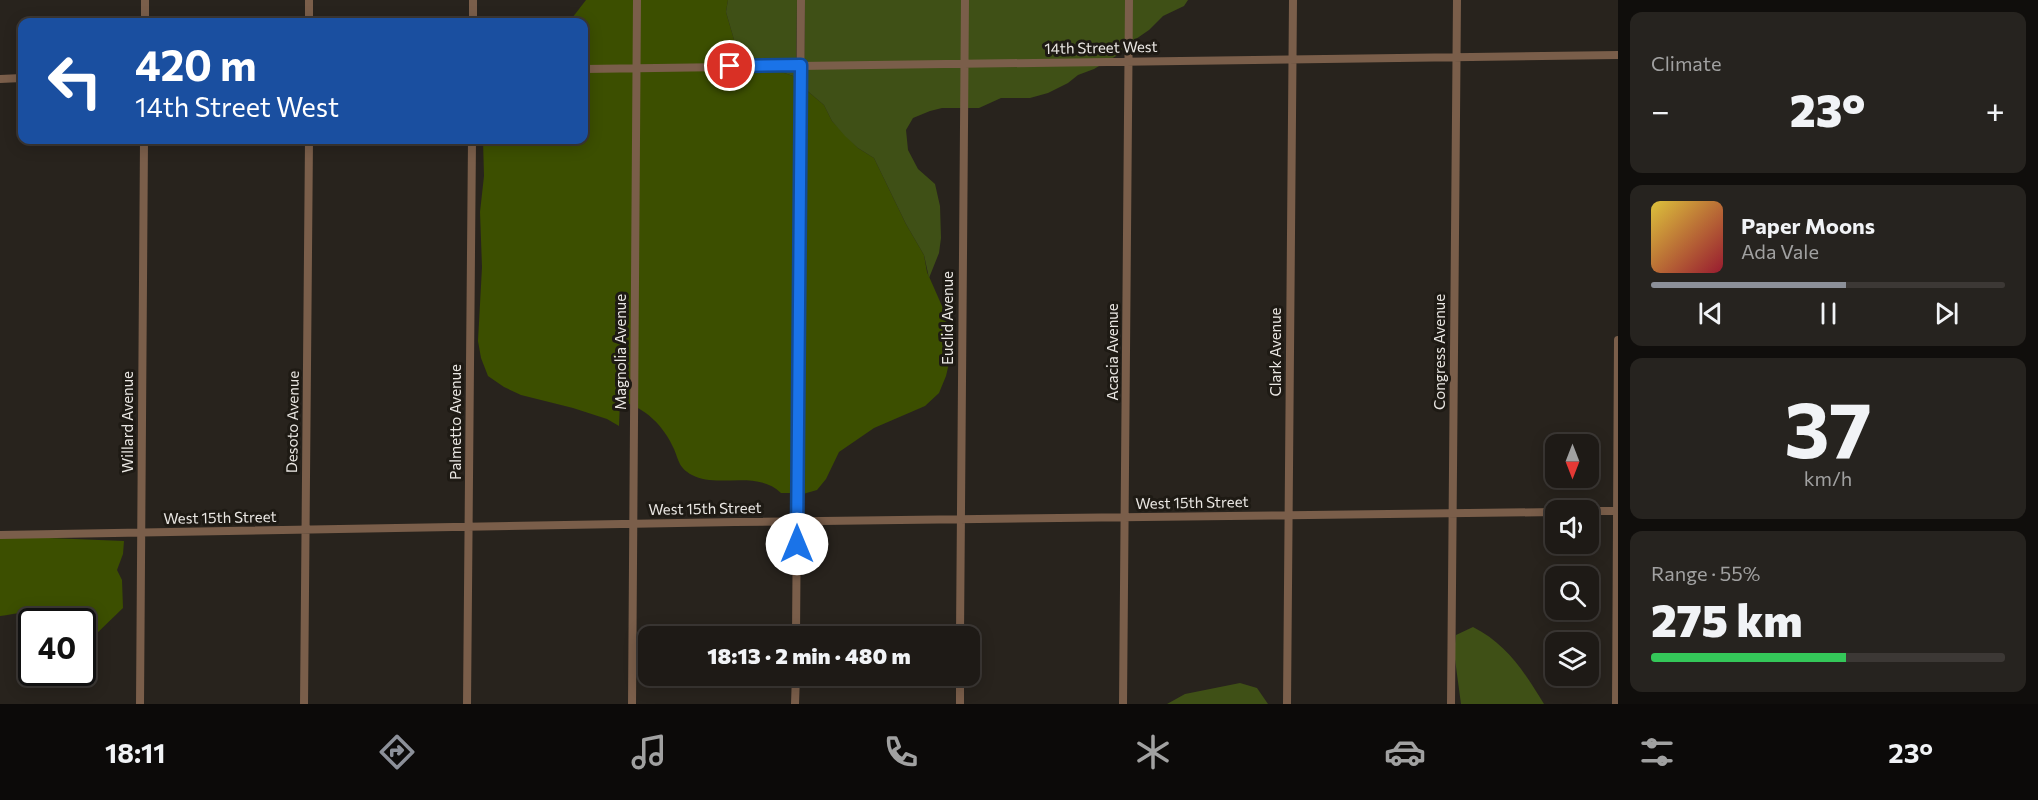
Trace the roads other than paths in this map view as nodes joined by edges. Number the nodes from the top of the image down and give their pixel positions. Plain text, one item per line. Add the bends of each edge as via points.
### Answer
1 (145, 0) edge
2 (309, 0) edge
3 (473, 0) edge
4 (637, 0) edge
5 (801, 0) edge
6 (964, 0) edge
7 (1129, 0) edge
8 (1293, 0) edge
9 (1457, 0) edge
10 (145, 18) edge
11 (309, 18) edge
12 (473, 18) edge
13 (1618, 55) edge
14 (1456, 57) junction
15 (1292, 58) junction
16 (1128, 61) junction
17 (964, 63) junction
18 (801, 65) junction
19 (636, 68) junction
20 (588, 69) edge
21 (18, 78) edge
22 (0, 79) edge
23 (144, 144) edge
24 (309, 144) edge
25 (472, 144) edge
26 (1618, 340) edge
27 (1599, 511) edge
28 (1618, 511) edge
29 (1545, 512) edge
30 (1453, 513) junction
31 (1288, 515) junction
32 (1125, 517) junction
33 (960, 519) junction
34 (797, 521) junction
35 (633, 525) junction
36 (469, 527) junction
37 (305, 530) junction
38 (141, 533) junction
39 (0, 535) edge
40 (796, 626) edge
41 (960, 626) edge
42 (796, 686) edge
43 (960, 686) edge
44 (140, 704) edge
45 (304, 704) edge
46 (467, 704) edge
47 (632, 704) edge
48 (795, 704) edge
49 (960, 704) edge
50 (1123, 704) edge
51 (1287, 704) edge
52 (1451, 704) edge
53 (1616, 704) edge

1 - 10 street
2 - 11 street
3 - 12 street
4 - 19 street, Magnolia Avenue
5 - 18 street
6 - 17 street, Euclid Avenue
7 - 16 street, Acacia Avenue
8 - 15 street, Clark Avenue
9 - 14 street, Congress Avenue
13 - 14 street, 14th Street West
14 - 15 street, 14th Street West
14 - 30 street, Congress Avenue
15 - 16 street, 14th Street West
15 - 31 street, Clark Avenue
16 - 17 street, 14th Street West
16 - 32 street, Acacia Avenue
17 - 18 street, 14th Street West
17 - 33 street, Euclid Avenue
18 - 19 street, 14th Street West
18 - 34 street
19 - 20 street, 14th Street West
19 - 35 street, Magnolia Avenue
21 - 22 street
23 - 38 street, Willard Avenue
24 - 37 street, Desoto Avenue
25 - 36 street, Palmetto Avenue
26 - 28 street
27 - 28 street
28 - 53 street
29 - 30 street, West 15th Street
30 - 31 street, West 15th Street
30 - 52 street, Congress Avenue
31 - 32 street, West 15th Street
31 - 51 street, Clark Avenue
32 - 33 street, West 15th Street
32 - 50 street, Acacia Avenue
33 - 34 street, West 15th Street
33 - 41 street, Euclid Avenue
34 - 35 street, West 15th Street
34 - 40 street
35 - 36 street, West 15th Street
35 - 47 street, Magnolia Avenue
36 - 37 street, West 15th Street
36 - 46 street, Palmetto Avenue
37 - 38 street, West 15th Street
37 - 45 street, Desoto Avenue
38 - 39 street, West 15th Street
38 - 44 street, Willard Avenue
42 - 48 street
43 - 49 street

